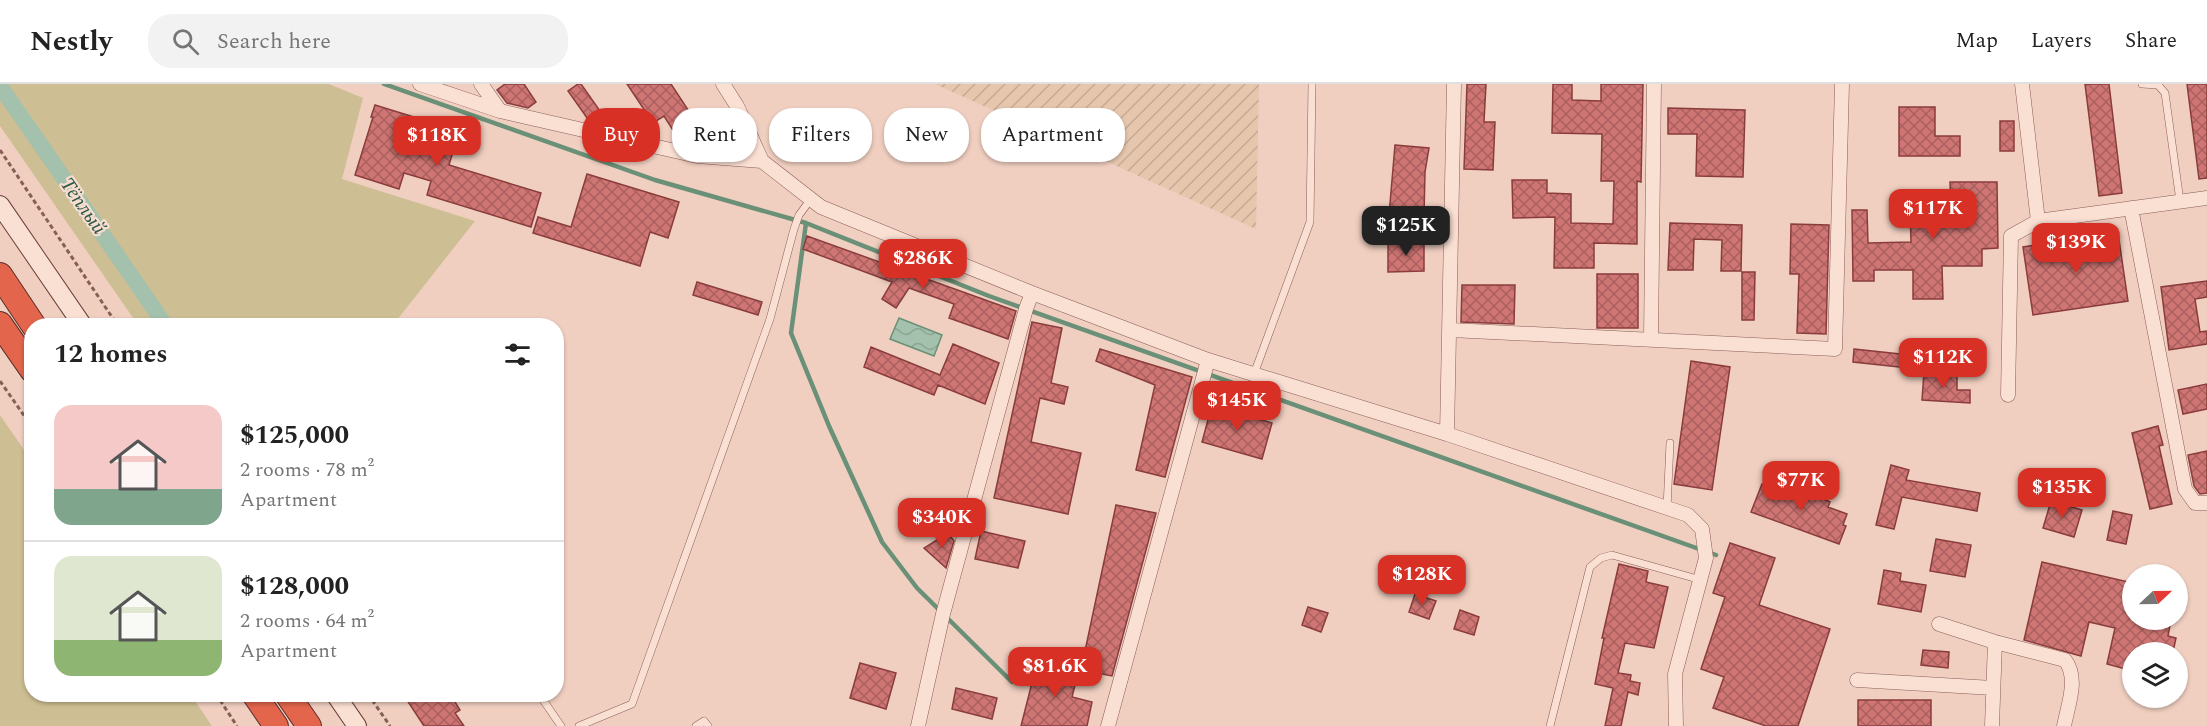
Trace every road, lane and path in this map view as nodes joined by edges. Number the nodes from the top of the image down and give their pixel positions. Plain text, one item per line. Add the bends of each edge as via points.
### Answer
1 (420, 84) edge
2 (481, 84) edge
3 (723, 84) edge
4 (1312, 84) edge
5 (1454, 84) edge
6 (1654, 84) edge
7 (1842, 84) edge
8 (2022, 84) edge
9 (2142, 84) edge
10 (2159, 85) edge
11 (500, 111) junction
12 (0, 150) edge
13 (762, 161) junction
14 (2207, 198) edge
15 (811, 199) junction
16 (2180, 201) junction
17 (0, 205) edge
18 (2131, 208) junction
19 (2037, 220) junction
20 (0, 275) edge
21 (1032, 293) junction
22 (29, 318) edge
23 (78, 318) edge
24 (113, 318) edge
25 (0, 324) edge
26 (1451, 330) junction
27 (1652, 338) junction
28 (24, 358) edge
29 (1206, 370) junction
30 (1254, 375) junction
31 (0, 381) edge
32 (2008, 395) dead end
33 (24, 416) edge
34 (1447, 434) junction
35 (1670, 443) dead end
36 (2207, 503) edge
37 (1667, 508) junction
38 (1701, 580) junction
39 (1939, 624) dead end
40 (1995, 642) junction
41 (1857, 680) dead end
42 (1993, 688) junction
43 (221, 702) edge
44 (260, 702) edge
45 (292, 702) edge
46 (340, 702) edge
47 (374, 702) edge
48 (544, 702) edge
49 (237, 726) edge
50 (276, 726) edge
51 (309, 726) edge
52 (357, 726) edge
53 (390, 726) edge
54 (561, 726) edge
55 (579, 726) edge
56 (696, 726) edge
57 (708, 726) edge
58 (918, 726) edge
59 (1108, 726) edge
60 (1550, 726) edge
61 (1676, 726) edge
62 (1992, 726) edge
63 (2064, 726) edge

1 - 11 street
2 - 11 street
3 - 13 street
4 - 30 lane via 1310,222
5 - 26 street
6 - 27 street
7 - 27 street via 1834,349
8 - 19 street
9 - 10 lane
10 - 16 lane via 2165,93
11 - 13 street via 697,156
12 - 24 path
13 - 15 street
14 - 16 street
15 - 21 street via 821,207
15 - 55 lane via 794,229 770,319 632,704
16 - 18 street
17 - 23 main road
18 - 19 street
18 - 36 street via 2185,489 2195,503
19 - 32 street via 2011,236
20 - 22 highway
21 - 29 street
21 - 58 street via 943,614
25 - 28 highway
26 - 27 street
26 - 34 street
29 - 30 street
29 - 59 street
30 - 34 street
31 - 33 path
34 - 37 street
35 - 37 lane
37 - 38 street via 1688,515 1702,529 1706,558
38 - 60 lane via 1612,555 1590,567
38 - 61 street via 1675,674
39 - 40 street
40 - 42 street
40 - 63 street via 2065,660 2071,667 2073,676
41 - 42 street
42 - 62 street
43 - 49 path
44 - 50 highway
45 - 51 highway
46 - 52 main road
47 - 53 path
48 - 54 lane
56 - 57 lane via 704,721

